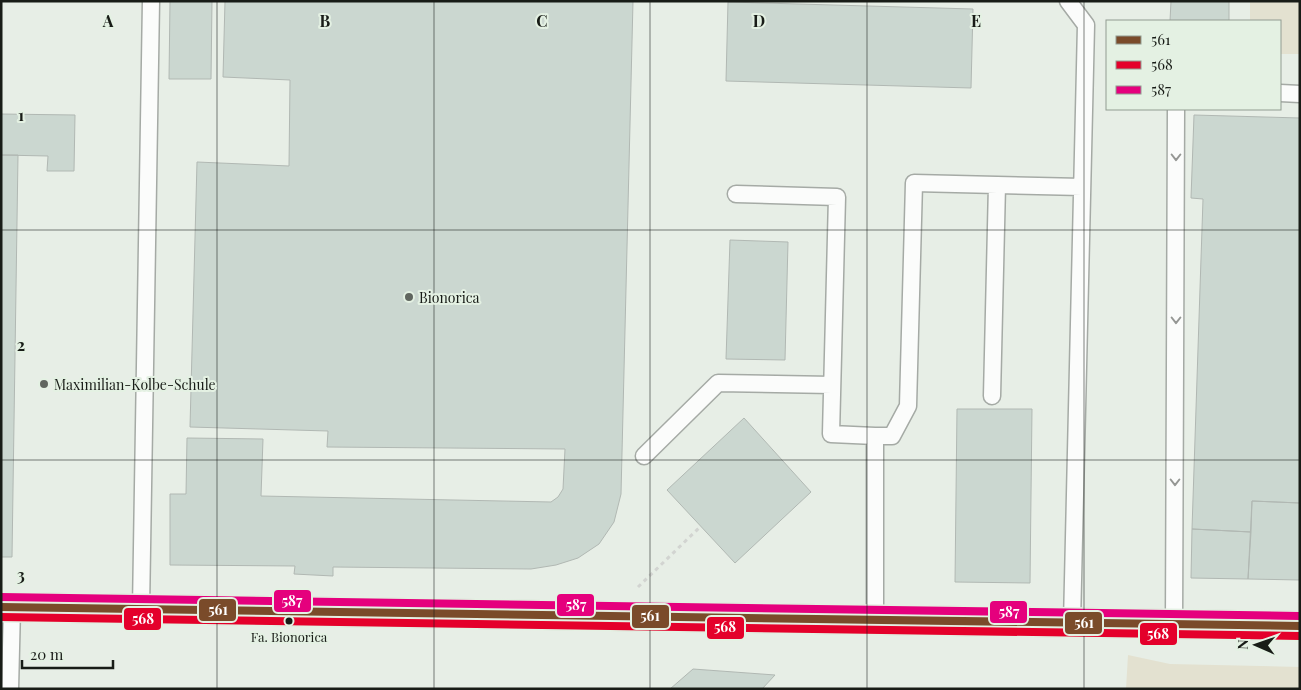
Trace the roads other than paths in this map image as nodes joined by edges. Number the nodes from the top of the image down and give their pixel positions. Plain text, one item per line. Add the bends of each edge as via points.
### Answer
1 (151, 1) edge
2 (1068, 1) edge
3 (1281, 93) edge
4 (1300, 94) edge
5 (1176, 110) edge
6 (997, 185) junction
7 (1082, 187) junction
8 (736, 194) dead end
9 (832, 384) junction
10 (992, 396) dead end
11 (875, 436) junction
12 (644, 456) dead end
13 (6, 607) edge
14 (141, 609) junction
15 (875, 620) junction
16 (1072, 623) junction
17 (1174, 624) junction
18 (1300, 626) edge
19 (10, 689) edge

1 - 14 lane
2 - 7 lane via 1086,25
3 - 4 lane
5 -> 17 lane
6 - 7 lane
6 - 10 lane
6 - 11 lane via 914,183 908,406 892,436
7 - 16 lane
8 - 9 lane via 837,197
9 - 11 lane via 830,434
9 - 12 lane via 718,383
11 - 15 lane
13 - 14 street
13 - 19 lane
14 - 15 street
15 - 16 street
16 - 17 street
17 - 18 street

